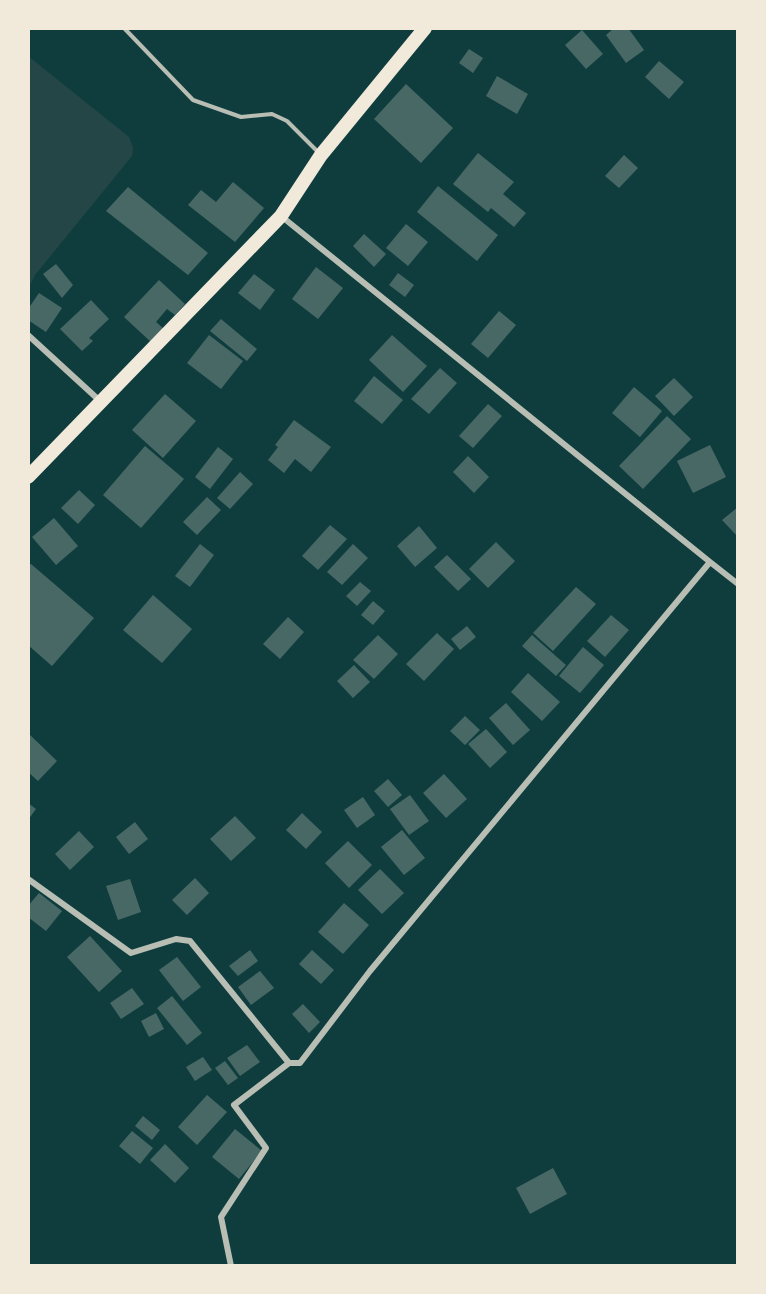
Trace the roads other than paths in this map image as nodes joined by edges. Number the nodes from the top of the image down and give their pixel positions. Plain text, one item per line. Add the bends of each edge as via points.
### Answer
1 (124, 28) edge
2 (425, 28) edge
3 (321, 155) junction
4 (281, 216) junction
5 (28, 335) edge
6 (103, 404) junction
7 (28, 477) edge
8 (710, 562) junction
9 (738, 584) edge
10 (28, 879) edge
11 (289, 1063) junction
12 (231, 1266) edge

1 - 3 lane via 194,100 241,117 272,114 287,121
2 - 3 highway
3 - 4 highway
4 - 6 highway
4 - 8 street
5 - 6 street
6 - 7 highway
8 - 9 street
8 - 11 street via 370,970 300,1064
10 - 11 street via 131,953 176,939 190,940
11 - 12 street via 234,1105 267,1148 221,1217

